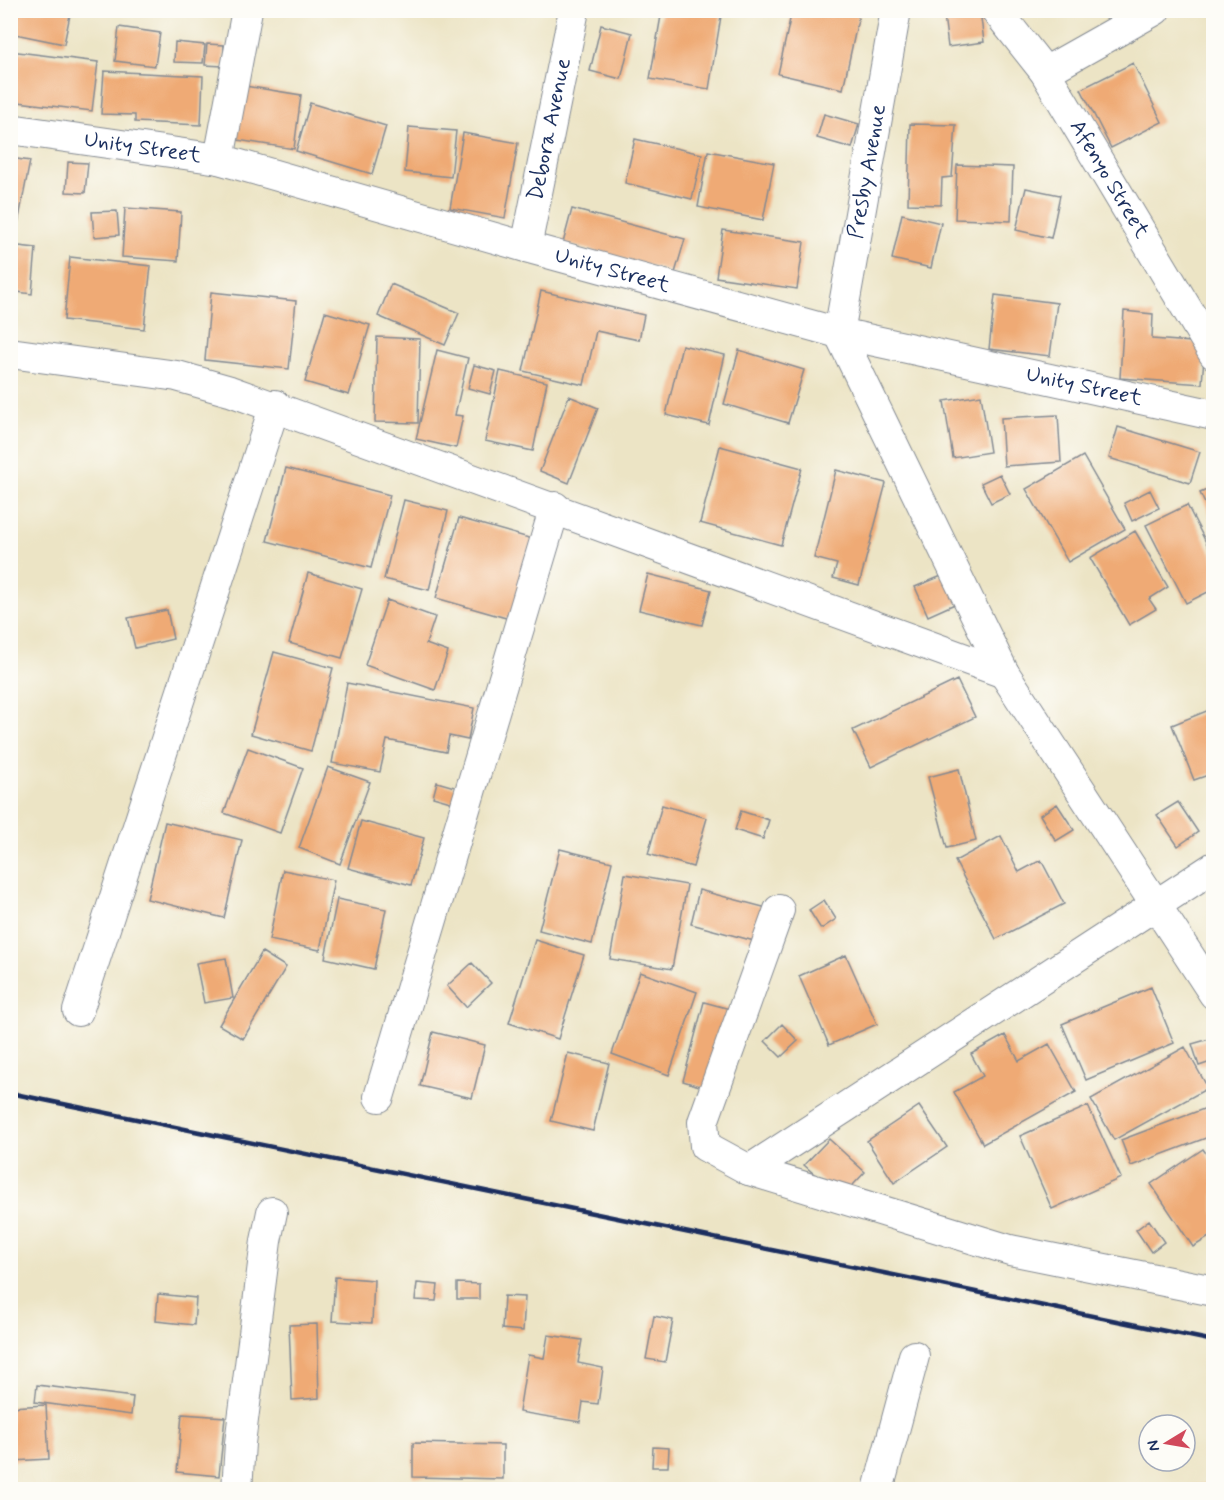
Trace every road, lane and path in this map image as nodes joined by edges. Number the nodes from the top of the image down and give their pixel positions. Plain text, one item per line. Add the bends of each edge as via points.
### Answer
1 (247, 10) edge
2 (574, 10) edge
3 (896, 10) edge
4 (996, 10) edge
5 (1155, 10) edge
6 (1045, 72) junction
7 (10, 129) edge
8 (219, 159) junction
9 (526, 248) junction
10 (838, 333) junction
11 (10, 353) edge
12 (1214, 354) edge
13 (275, 405) junction
14 (1214, 415) edge
15 (555, 507) junction
16 (1004, 673) junction
17 (1214, 867) edge
18 (1154, 906) junction
19 (779, 910) dead end
20 (1214, 994) edge
21 (78, 1011) dead end
22 (379, 1097) dead end
23 (749, 1170) junction
24 (272, 1212) dead end
25 (1214, 1291) edge
26 (914, 1356) dead end
27 (237, 1490) edge
28 (878, 1490) edge

1 - 8 street
2 - 9 street, Debora Avenue
3 - 10 street, Presby Avenue
4 - 6 street, Afenyo Street
5 - 6 street
6 - 12 street, Afenyo Street
7 - 8 street, Unity Street
8 - 9 street, Unity Street
9 - 10 street, Unity Street
10 - 14 street, Unity Street
10 - 16 street
11 - 13 street via 177,376
13 - 15 street
13 - 21 street
15 - 16 street
15 - 22 street
16 - 18 street
17 - 18 street
18 - 20 street
18 - 23 street
19 - 23 street via 703,1122 705,1146
23 - 25 street via 1010,1250
24 - 27 street via 241,1431
26 - 28 street

